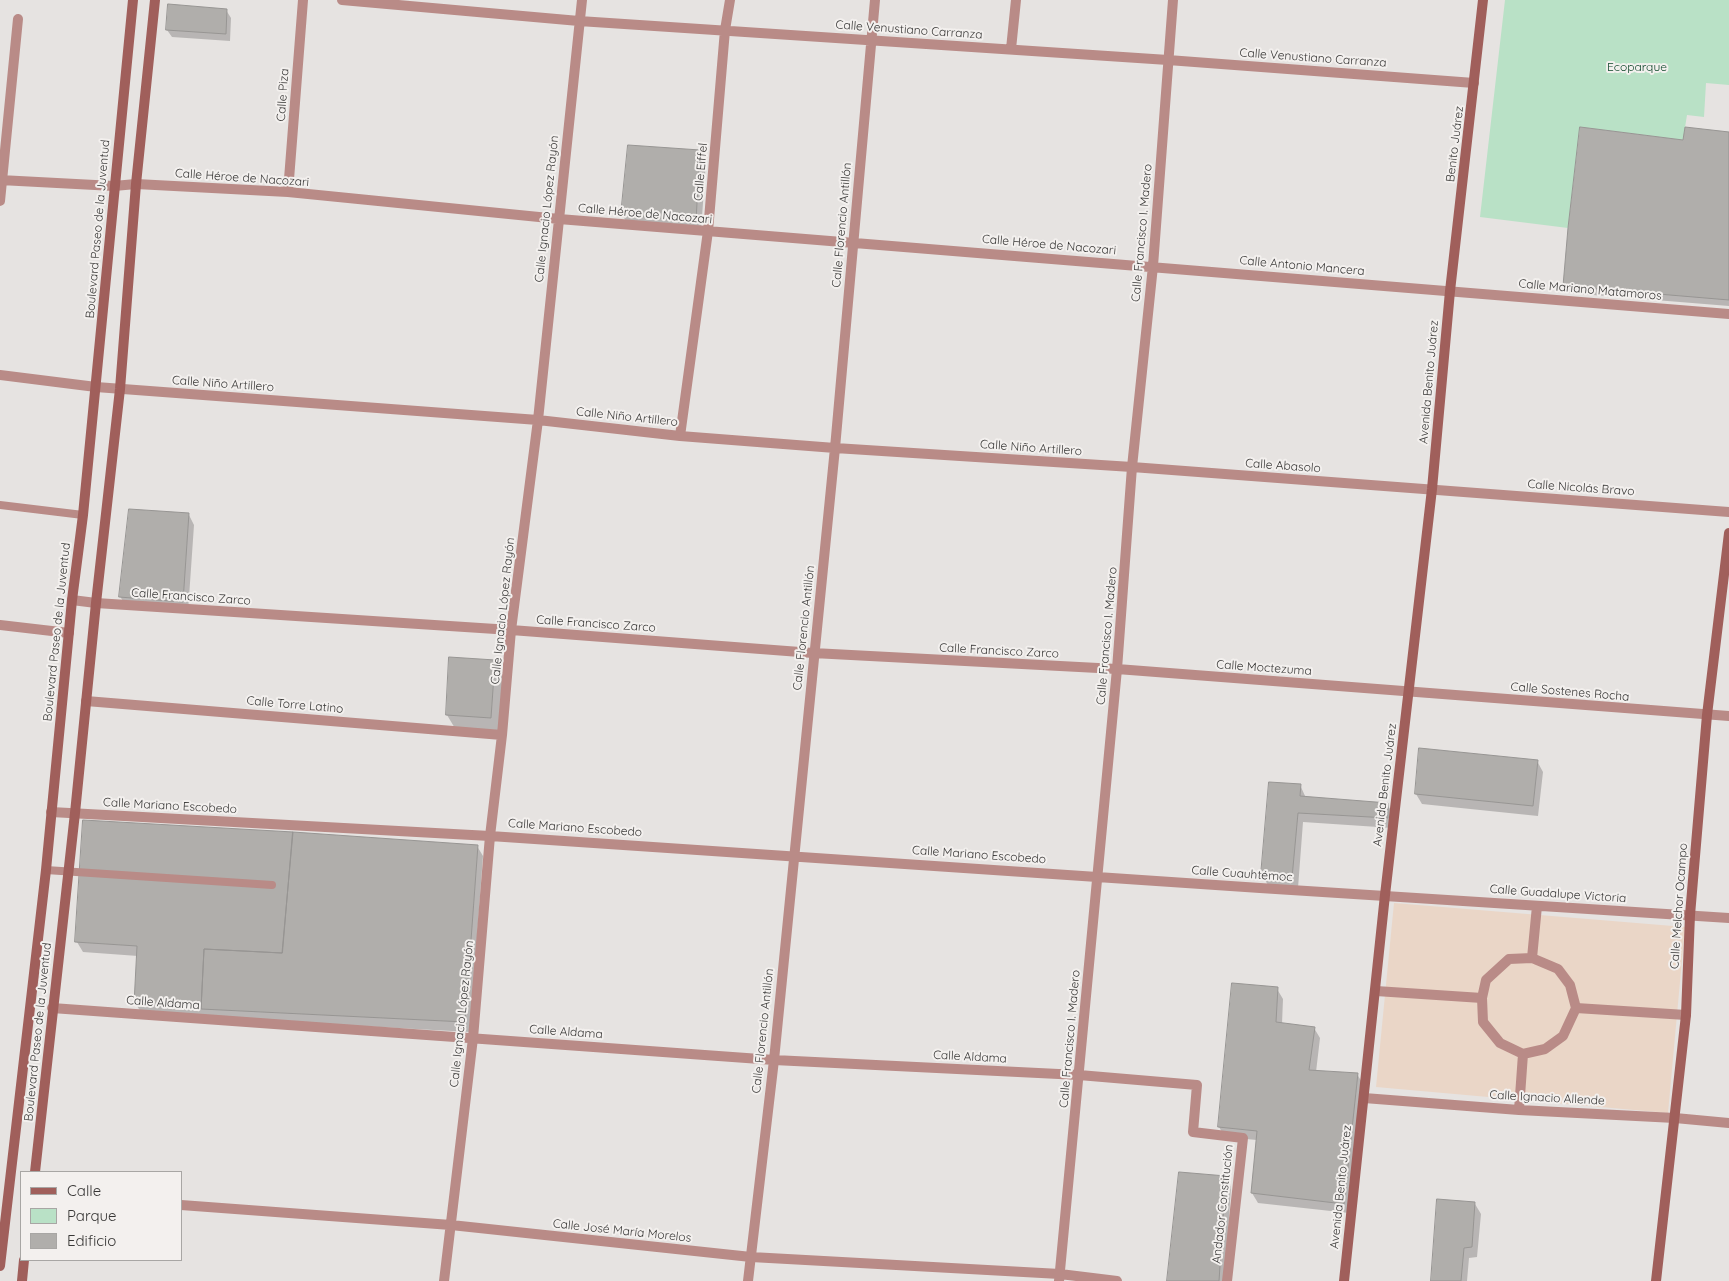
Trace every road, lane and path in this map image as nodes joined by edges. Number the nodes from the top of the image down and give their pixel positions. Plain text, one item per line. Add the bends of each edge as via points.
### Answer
1 (133, 0) edge
2 (155, 0) edge
3 (303, 0) edge
4 (342, 0) edge
5 (582, 0) edge
6 (730, 0) edge
7 (874, 0) edge
8 (1016, 0) edge
9 (1173, 0) edge
10 (1483, 0) edge
11 (447, 4) edge
12 (18, 19) dead end
13 (580, 21) junction
14 (725, 30) junction
15 (870, 40) junction
16 (1011, 49) junction
17 (1168, 60) junction
18 (0, 82) edge
19 (1474, 83) junction
20 (11, 84) junction
21 (1, 180) edge
22 (136, 184) junction
23 (114, 186) junction
24 (288, 192) junction
25 (0, 202) edge
26 (559, 219) junction
27 (708, 231) junction
28 (854, 242) junction
29 (1153, 266) junction
30 (1450, 291) junction
31 (1729, 314) edge
32 (0, 375) edge
33 (96, 387) junction
34 (120, 389) junction
35 (538, 420) junction
36 (680, 436) junction
37 (835, 448) junction
38 (1132, 468) junction
39 (1432, 489) junction
40 (0, 505) edge
41 (1729, 512) edge
42 (83, 514) junction
43 (1729, 533) edge
44 (72, 600) junction
45 (96, 603) junction
46 (0, 625) edge
47 (511, 630) junction
48 (69, 633) junction
49 (813, 653) junction
50 (1117, 669) junction
51 (1408, 691) junction
52 (86, 701) junction
53 (1707, 715) junction
54 (1729, 716) edge
55 (502, 735) junction
56 (50, 812) junction
57 (75, 813) junction
58 (490, 836) junction
59 (793, 855) junction
60 (46, 870) junction
61 (68, 872) junction
62 (1097, 876) junction
63 (272, 886) dead end
64 (1385, 895) junction
65 (1537, 906) junction
66 (1690, 915) junction
67 (1729, 918) edge
68 (1532, 958) junction
69 (1376, 991) junction
70 (1482, 998) junction
71 (52, 1008) junction
72 (1576, 1008) junction
73 (1686, 1015) junction
74 (473, 1038) junction
75 (1523, 1054) junction
76 (774, 1060) junction
77 (1079, 1075) junction
78 (1197, 1085) joint
79 (1364, 1098) junction
80 (1518, 1110) junction
81 (1675, 1118) junction
82 (1729, 1123) edge
83 (35, 1171) edge
84 (4, 1192) edge
85 (182, 1205) edge
86 (451, 1225) junction
87 (751, 1257) junction
88 (24, 1261) edge
89 (0, 1266) edge
90 (1060, 1278) edge
91 (22, 1281) edge
92 (444, 1281) edge
93 (748, 1281) edge
94 (1117, 1281) edge
95 (1227, 1281) edge
96 (1344, 1281) edge
97 (1656, 1281) edge

1 - 23 main road, Boulevard Paseo de la Juventud
2 - 22 main road, Boulevard Paseo de la Juventud
3 - 24 street, Calle Piza
4 - 11 street, Calle Venustiano Carranza
5 - 13 street, Calle Ignacio López Rayón
6 - 14 street, Calle Eiffel
7 - 15 street, Calle Florencio Antillón
8 - 16 street
9 - 17 street, Calle Francisco I. Madero
10 - 19 main road, Benito Juárez
11 - 13 street, Calle Venustiano Carranza
12 - 20 street
13 - 14 street, Calle Venustiano Carranza
13 - 26 street, Calle Ignacio López Rayón
14 - 15 street, Calle Venustiano Carranza
14 - 27 street, Calle Eiffel
15 - 16 street, Calle Venustiano Carranza
15 - 28 street, Calle Florencio Antillón
16 - 17 street, Calle Venustiano Carranza
17 - 19 street, Calle Venustiano Carranza
17 - 29 street, Calle Francisco I. Madero
18 - 20 street
19 - 30 main road, Benito Juárez
20 - 21 street
21 - 23 street, Calle Héroe de Nacozari
21 - 25 street
22 - 23 street, Calle Héroe de Nacozari
22 - 24 street, Calle Héroe de Nacozari
22 - 34 main road, Boulevard Paseo de la Juventud
23 - 33 main road, Boulevard Paseo de la Juventud
24 - 26 street, Calle Héroe de Nacozari
26 - 27 street, Calle Héroe de Nacozari
26 - 35 street, Calle Ignacio López Rayón
27 - 28 street, Calle Héroe de Nacozari
27 - 36 street, Calle Eiffel
28 - 29 street, Calle Héroe de Nacozari
28 - 37 street, Calle Florencio Antillón
29 - 30 street, Calle Antonio Mancera
29 - 38 street, Calle Francisco I. Madero
30 - 31 street, Calle Mariano Matamoros
30 - 39 main road, Avenida Benito Juárez
32 - 33 street, Calle Niño Artillero
33 - 34 street, Calle Niño Artillero
33 - 42 main road, Boulevard Paseo de la Juventud
34 - 35 street, Calle Niño Artillero
34 - 45 main road, Boulevard Paseo de la Juventud
35 - 36 street, Calle Niño Artillero
35 - 47 street, Calle Ignacio López Rayón
36 - 37 street, Calle Niño Artillero
37 - 38 street, Calle Niño Artillero
37 - 49 street, Calle Florencio Antillón
38 - 39 street, Calle Abasolo
38 - 50 street, Calle Francisco I. Madero
39 - 41 street, Calle Nicolás Bravo
39 - 51 main road, Avenida Benito Juárez
40 - 42 lane
42 - 44 main road, Boulevard Paseo de la Juventud
43 - 53 main road, Calle Melchor Ocampo
44 - 45 street, Calle Francisco Zarco
44 - 48 main road, Boulevard Paseo de la Juventud
45 - 47 street, Calle Francisco Zarco
45 - 52 main road, Boulevard Paseo de la Juventud
46 - 48 street
47 - 49 street, Calle Francisco Zarco
47 - 55 street, Calle Ignacio López Rayón
48 - 56 main road, Boulevard Paseo de la Juventud
49 - 50 street, Calle Francisco Zarco
49 - 59 street, Calle Florencio Antillón
50 - 51 street, Calle Moctezuma
50 - 62 street, Calle Francisco I. Madero
51 - 53 street, Calle Sostenes Rocha
51 - 64 main road, Avenida Benito Juárez
52 - 55 street, Calle Torre Latino
52 - 57 main road, Boulevard Paseo de la Juventud
53 - 54 street, Calle Sostenes Rocha
53 - 66 main road, Calle Melchor Ocampo
55 - 58 street, Calle Ignacio López Rayón
56 - 57 street, Calle Mariano Escobedo
56 - 60 main road, Boulevard Paseo de la Juventud
57 - 58 street, Calle Mariano Escobedo
57 - 61 main road, Boulevard Paseo de la Juventud
58 - 59 street, Calle Mariano Escobedo
58 - 74 street, Calle Ignacio López Rayón
59 - 62 street, Calle Mariano Escobedo
59 - 76 street, Calle Florencio Antillón
60 - 61 lane
60 - 84 main road, Boulevard Paseo de la Juventud
61 - 63 lane
61 - 71 main road, Boulevard Paseo de la Juventud
62 - 64 street, Calle Cuauhtémoc
62 - 77 street, Calle Francisco I. Madero
64 - 65 street, Calle Guadalupe Victoria
64 - 69 main road, Avenida Benito Juárez
65 - 66 street, Calle Guadalupe Victoria
65 - 68 street
66 - 67 street, Calle Guadalupe Victoria
66 - 73 main road, Calle Melchor Ocampo
68 - 70 street via 1509,960 1486,980
68 - 72 street via 1558,969 1570,985
69 - 70 street
69 - 79 main road, Avenida Benito Juárez
70 - 75 street via 1483,1022 1500,1043
71 - 74 street, Calle Aldama
71 - 83 main road, Boulevard Paseo de la Juventud
72 - 73 street
72 - 75 street via 1563,1036 1545,1049
73 - 81 main road, Calle Melchor Ocampo
74 - 76 street, Calle Aldama
74 - 86 street, Calle Ignacio López Rayón
75 - 80 street
76 - 77 street, Calle Aldama
76 - 87 street, Calle Florencio Antillón
77 - 78 street, Calle Aldama
77 - 90 street, Calle Francisco I. Madero
78 - 95 street, Andador Constitución via 1193,1132 1243,1138
79 - 80 street, Calle Ignacio Allende
79 - 96 main road, Avenida Benito Juárez
80 - 81 street, Calle Ignacio Allende
81 - 82 street, Calle Ignacio Allende
81 - 97 main road, Calle Melchor Ocampo
84 - 89 main road, Boulevard Paseo de la Juventud
85 - 86 street, Calle José María Morelos
86 - 87 street, Calle José María Morelos
86 - 92 street, Calle Ignacio López Rayón
87 - 90 street, Calle José María Morelos
87 - 93 street, Calle Florencio Antillón
88 - 91 main road
90 - 94 street, Calle José María Morelos

